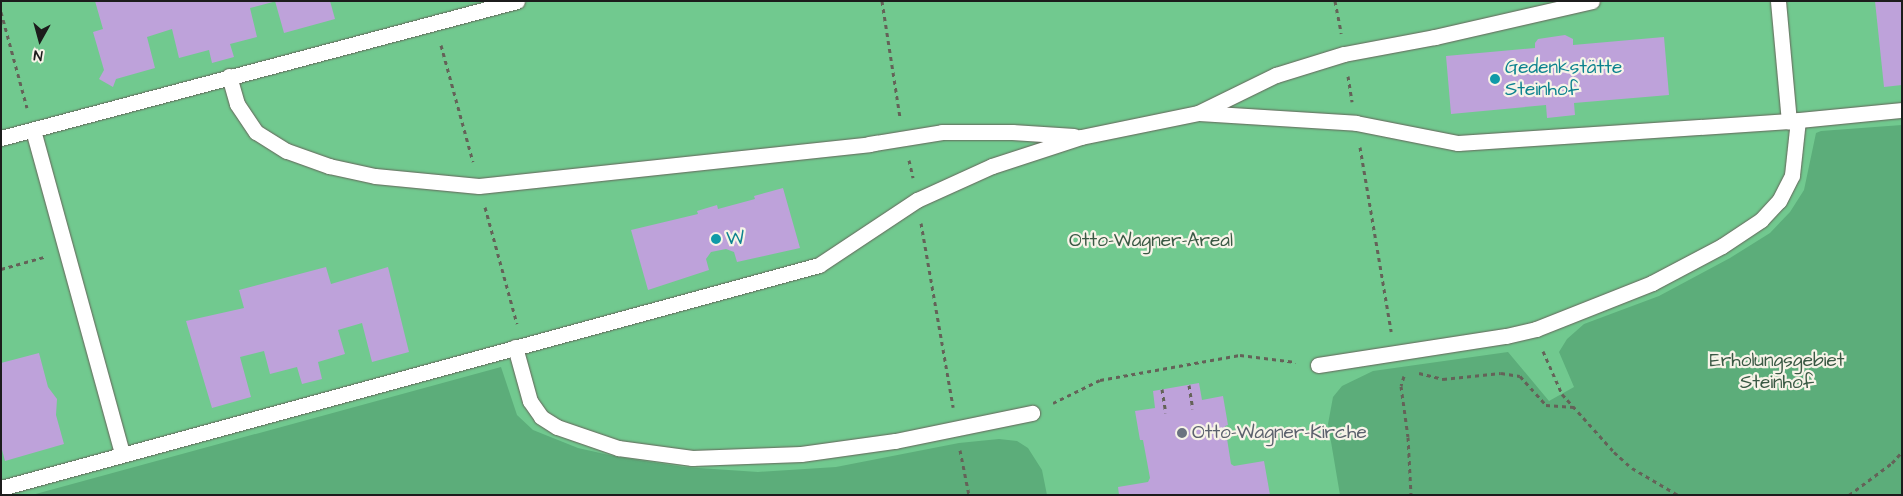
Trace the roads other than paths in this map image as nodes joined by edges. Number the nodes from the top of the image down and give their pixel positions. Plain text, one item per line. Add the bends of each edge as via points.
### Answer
1 (517, 1) edge
2 (1592, 1) edge
3 (1778, 1) edge
4 (229, 76) junction
5 (1902, 110) edge
6 (1198, 113) junction
7 (1793, 121) junction
8 (33, 130) junction
9 (1081, 137) junction
10 (1, 138) edge
11 (515, 347) junction
12 (1318, 365) road end
13 (1032, 414) road end
14 (122, 454) junction
15 (1, 488) edge

1 - 4 lane
2 - 6 lane via 1344,54 1276,75
3 - 7 lane
4 - 8 lane
4 - 9 lane via 237,104 256,132 287,151 329,166 376,176 479,186 904,139 942,132 1012,132
5 - 7 lane
6 - 7 lane via 1356,123 1458,143
6 - 9 lane
7 - 12 lane via 1792,175 1779,201 1761,220 1722,246 1652,284 1536,329
8 - 10 lane
8 - 14 lane
9 - 11 lane via 992,166 918,200 819,265
11 - 13 lane via 530,401 541,417 557,427 618,448 692,458 801,454 958,436
11 - 14 lane
14 - 15 lane

